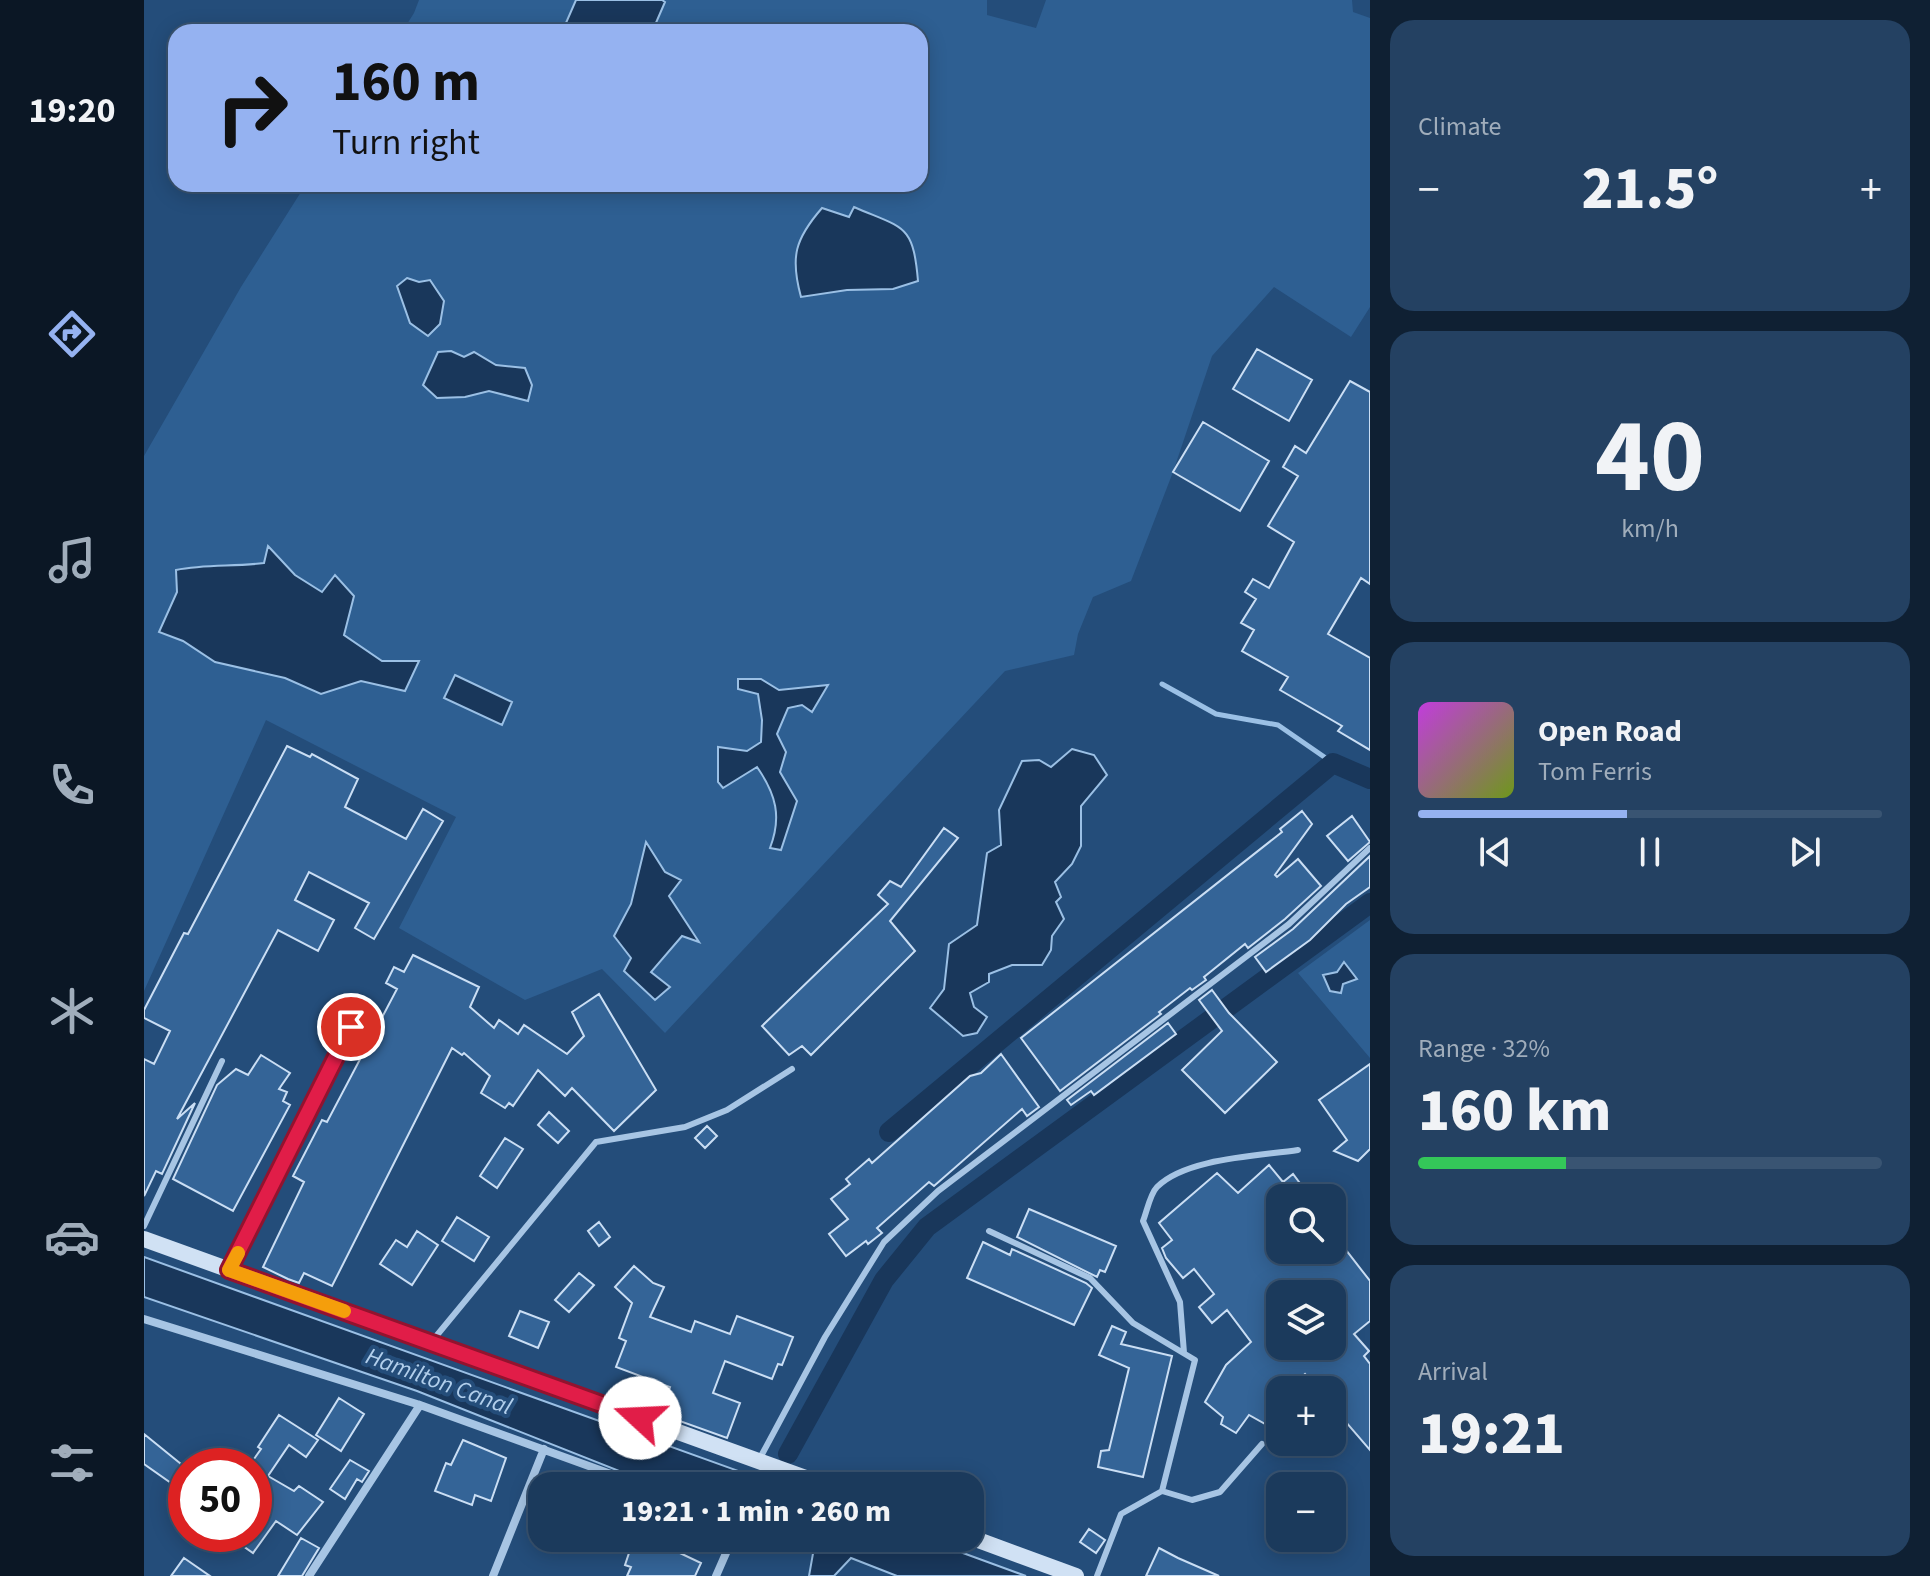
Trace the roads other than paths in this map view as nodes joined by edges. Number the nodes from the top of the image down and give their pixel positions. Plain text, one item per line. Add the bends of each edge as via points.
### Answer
1 (1370, 848) edge
2 (351, 1027) dead end
3 (222, 1061) dead end
4 (792, 1069) dead end
5 (1298, 1150) dead end
6 (144, 1226) edge
7 (989, 1231) dead end
8 (144, 1239) edge
9 (229, 1270) junction
10 (144, 1319) edge
11 (431, 1343) junction
12 (1184, 1353) junction
13 (420, 1405) junction
14 (1262, 1444) dead end
15 (544, 1449) junction
16 (759, 1461) junction
17 (606, 1472) edge
18 (789, 1472) edge
19 (1162, 1491) junction
20 (984, 1542) edge
21 (726, 1552) edge
22 (309, 1576) edge
23 (493, 1576) edge
24 (716, 1576) edge
25 (1076, 1576) edge
26 (1097, 1576) edge

1 - 16 lane via 1289,924 938,1191 884,1242 825,1337
2 - 9 lane
3 - 6 lane
4 - 11 lane via 727,1110 685,1127 596,1142
5 - 12 lane via 1198,1166 1155,1189 1143,1221 1180,1302
7 - 12 lane via 1090,1278 1133,1323
8 - 9 main road
9 - 11 main road
10 - 13 street
11 - 16 main road
12 - 19 lane via 1195,1360
13 - 15 street
13 - 22 street
14 - 19 lane via 1220,1492 1192,1500
15 - 17 street
15 - 23 street
16 - 18 main road
19 - 26 lane via 1121,1514
20 - 25 main road
21 - 24 street

